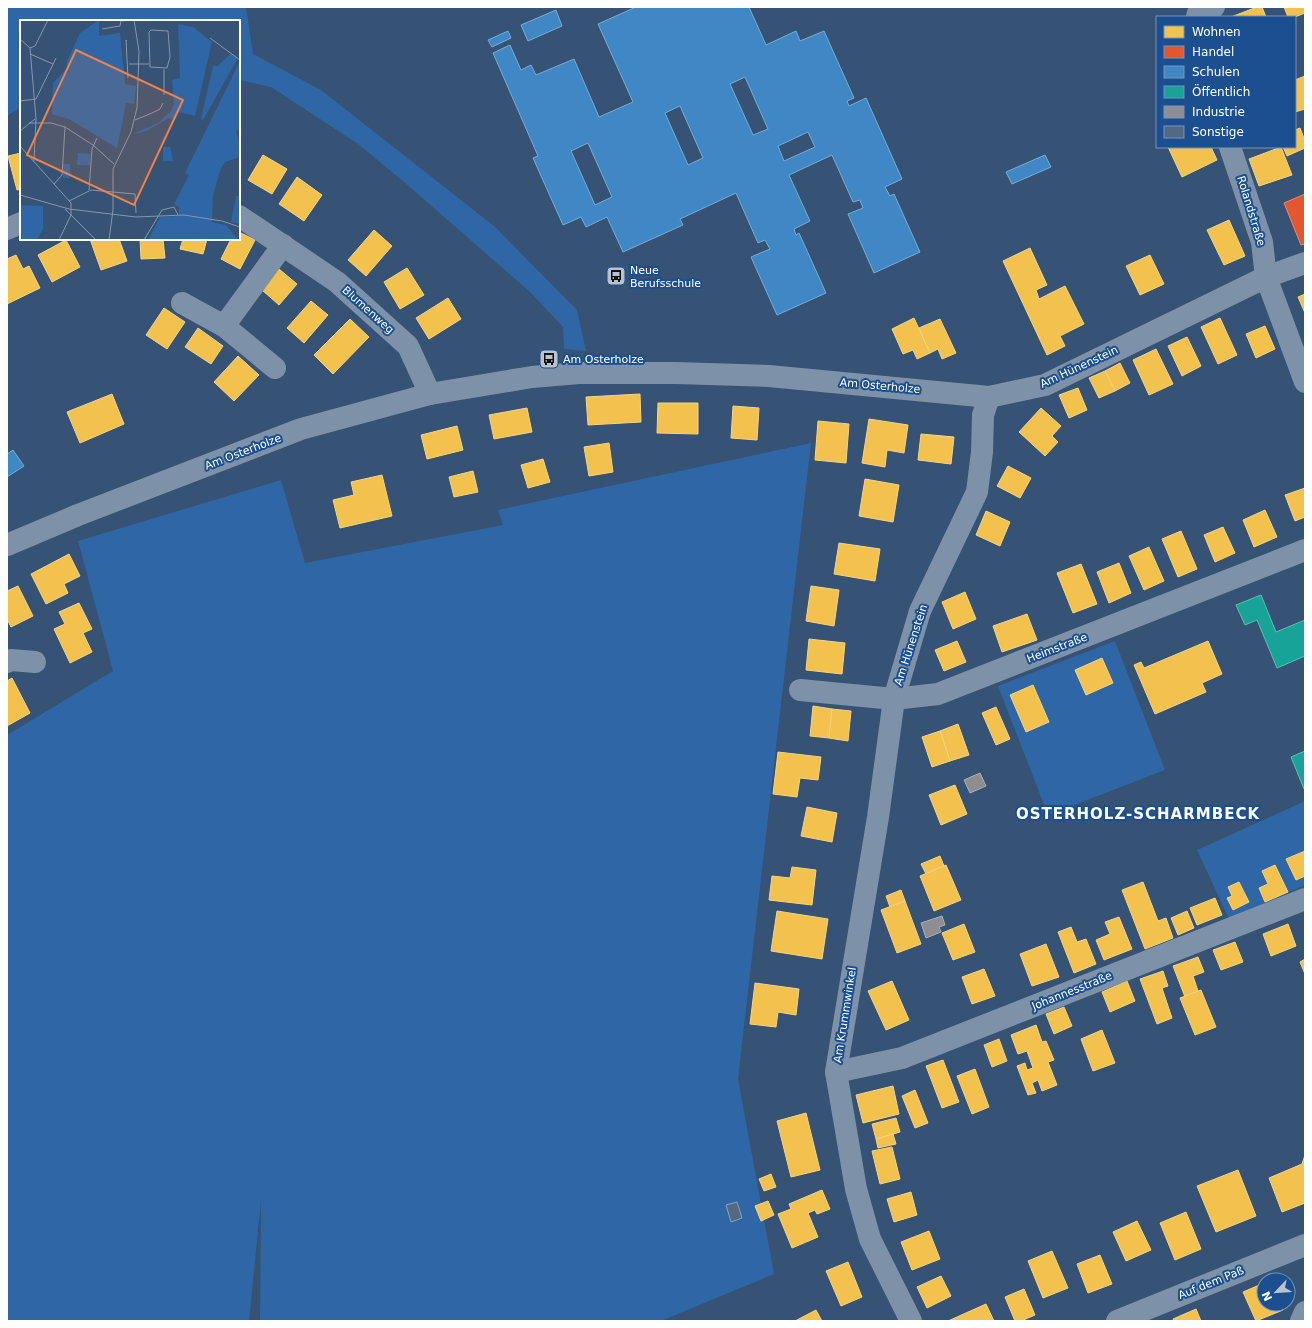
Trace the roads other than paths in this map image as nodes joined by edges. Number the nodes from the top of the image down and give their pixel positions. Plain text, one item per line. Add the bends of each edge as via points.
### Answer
1 (1214, 7) edge
2 (1197, 16) edge
3 (1230, 148) edge
4 (240, 217) edge
5 (20, 223) edge
6 (7, 229) edge
7 (283, 245) junction
8 (1305, 263) edge
9 (1266, 277) junction
10 (182, 303) dead end
11 (224, 326) junction
12 (275, 368) dead end
13 (1305, 382) edge
14 (430, 394) junction
15 (989, 397) junction
16 (7, 545) edge
17 (1305, 550) edge
18 (7, 662) edge
19 (35, 662) dead end
20 (800, 690) dead end
21 (894, 699) junction
22 (1305, 899) edge
23 (836, 1072) junction
24 (1305, 1245) edge
25 (1305, 1312) edge
26 (910, 1321) edge
27 (1117, 1321) edge
28 (1301, 1321) edge

1 - 2 street via 1198,13
3 - 9 street, Rolandstraße via 1262,242
4 - 7 street, Blumenweg
5 - 6 street
7 - 11 street
7 - 14 street, Blumenweg via 337,282 408,346
8 - 9 street, Am Hünenstein
9 - 13 street, Rolandstraße
9 - 15 street, Am Hünenstein via 1045,385
10 - 11 street
11 - 12 street
14 - 15 street, Am Osterholze via 532,377 579,373 676,373 769,376
14 - 16 street, Am Osterholze via 301,429
15 - 21 street, Am Hünenstein via 983,415 977,492 920,611
17 - 21 street, Heimstraße via 938,694
18 - 19 street
20 - 21 street, Heimstraße
21 - 23 street, Am Krummwinkel via 877,824
22 - 23 street, Johannesstraße via 902,1058
23 - 26 street, Am Krummwinkel via 856,1189 870,1239
24 - 27 street, Auf dem Paß
25 - 28 street

